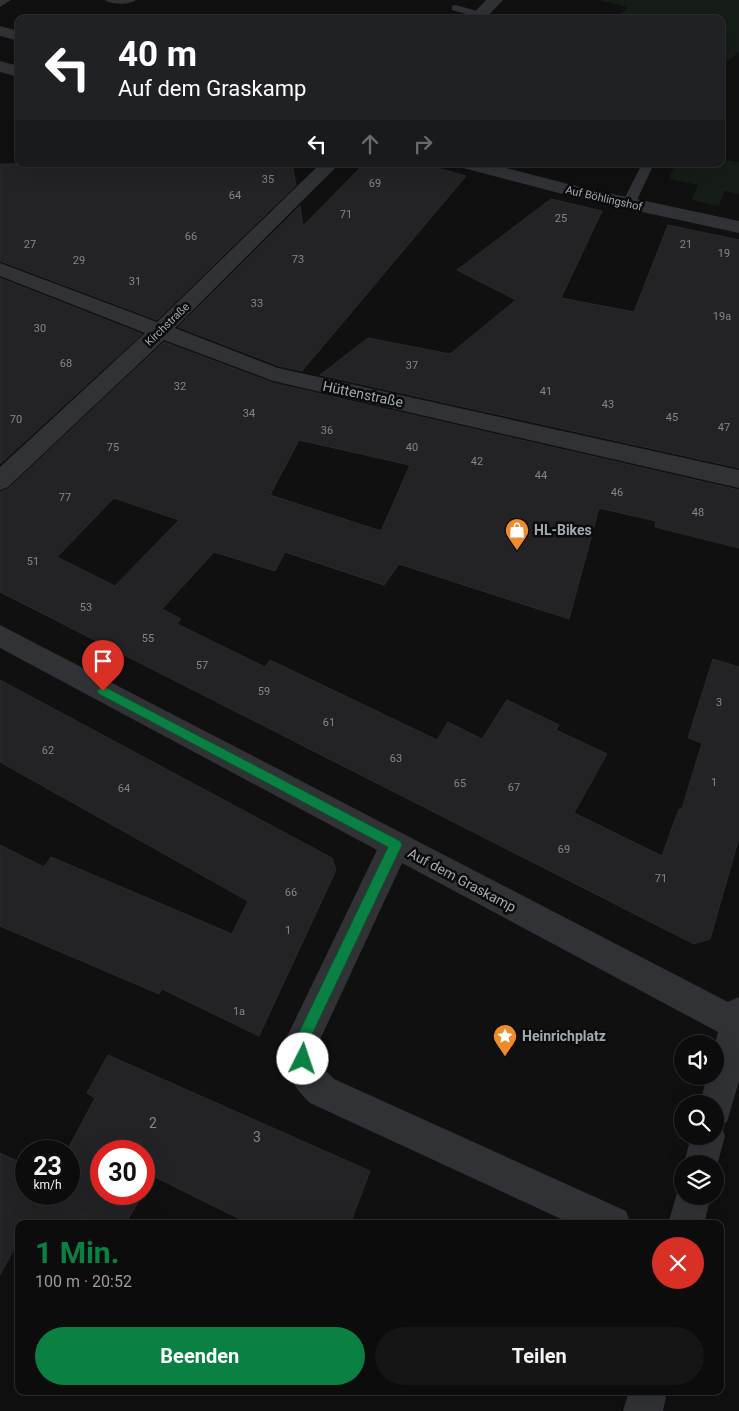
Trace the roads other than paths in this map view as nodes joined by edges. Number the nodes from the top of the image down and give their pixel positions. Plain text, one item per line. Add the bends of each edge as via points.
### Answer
1 (6, 0) edge
2 (110, 0) edge
3 (131, 0) edge
4 (495, 0) edge
5 (0, 4) edge
6 (456, 8) dead end
7 (473, 15) edge
8 (480, 15) edge
9 (0, 31) edge
10 (15, 35) edge
11 (0, 66) edge
12 (15, 71) edge
13 (323, 167) edge
14 (482, 167) edge
15 (647, 167) edge
16 (629, 203) junction
17 (739, 227) edge
18 (0, 270) edge
19 (159, 332) junction
20 (739, 479) edge
21 (0, 480) edge
22 (0, 636) edge
23 (396, 845) junction
24 (738, 1020) edge
25 (719, 1095) edge
26 (691, 1205) edge
27 (604, 1220) edge
28 (687, 1220) edge
29 (647, 1395) edge
30 (643, 1411) edge

1 - 5 lane
2 - 3 lane
4 - 8 street
6 - 7 lane
9 - 10 street
11 - 12 street
13 - 19 street, Kirchstraße
14 - 16 street, Auf Böhlingshof
15 - 16 lane
16 - 17 street, Auf Böhlingshof
18 - 19 street, Hüttenstraße
19 - 20 street, Hüttenstraße via 273,374
19 - 21 street, Kirchstraße
22 - 23 street, Auf dem Graskamp
23 - 24 street, Auf dem Graskamp
23 - 27 street via 300,1045 305,1074 322,1091
24 - 25 street
26 - 28 street
29 - 30 street

